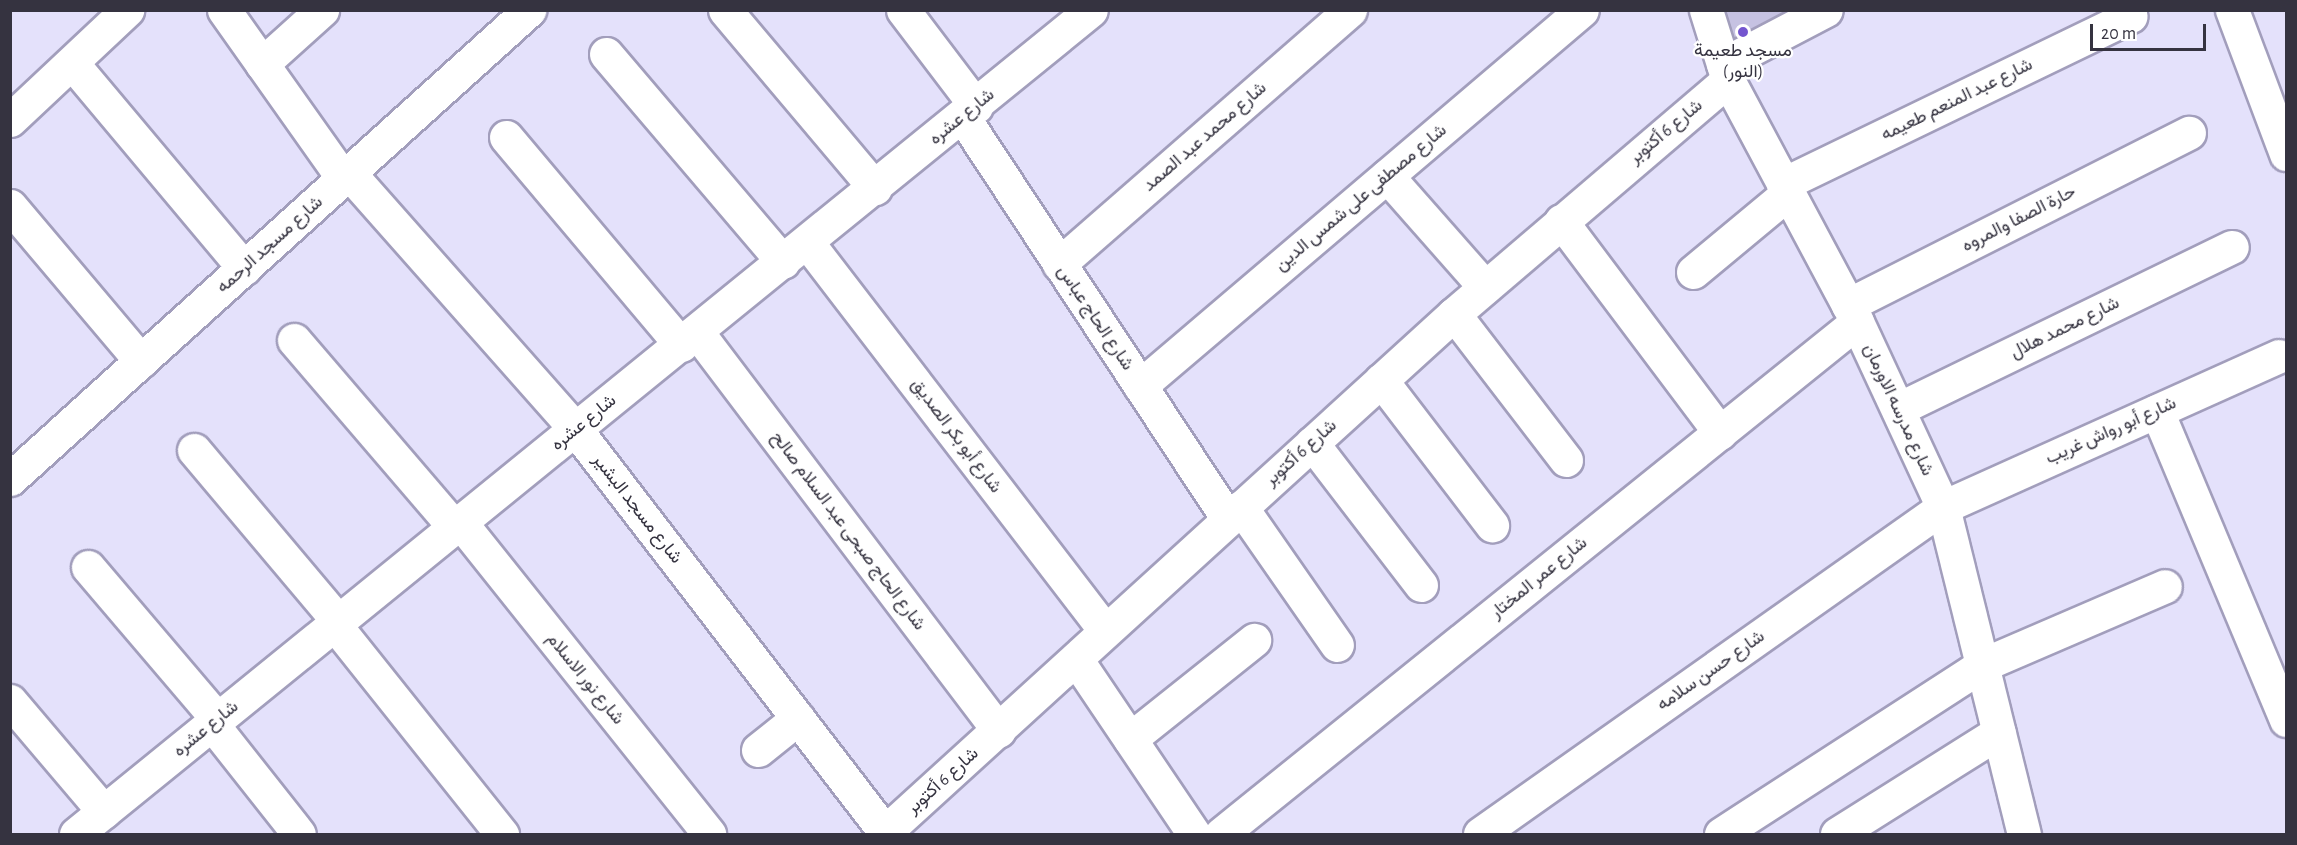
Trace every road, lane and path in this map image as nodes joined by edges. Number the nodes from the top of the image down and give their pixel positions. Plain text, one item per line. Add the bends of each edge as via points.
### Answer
1 (127, 10) edge
2 (224, 10) edge
3 (322, 10) edge
4 (529, 10) edge
5 (725, 10) edge
6 (903, 10) edge
7 (1091, 10) edge
8 (1350, 10) edge
9 (1582, 10) edge
10 (1706, 10) edge
11 (1827, 10) edge
12 (2232, 10) edge
13 (2131, 16) dead end
14 (606, 54) dead end
15 (72, 63) junction
16 (262, 64) junction
17 (1725, 72) junction
18 (970, 111) junction
19 (10, 120) edge
20 (2189, 133) dead end
21 (506, 137) dead end
22 (2286, 154) edge
23 (346, 176) junction
24 (1387, 176) junction
25 (875, 188) junction
26 (1786, 188) junction
27 (10, 206) edge
28 (1561, 221) junction
29 (2232, 247) dead end
30 (795, 252) junction
31 (1059, 264) junction
32 (244, 268) junction
33 (1694, 272) dead end
34 (1485, 287) junction
35 (1454, 314) junction
36 (1853, 314) junction
37 (689, 338) junction
38 (294, 340) dead end
39 (2279, 356) dead end
40 (141, 361) junction
41 (1381, 380) junction
42 (1140, 386) junction
43 (1898, 409) junction
44 (2157, 411) junction
45 (576, 430) junction
46 (1720, 433) junction
47 (1312, 443) junction
48 (194, 450) dead end
49 (1566, 460) dead end
50 (14, 469) edge
51 (1943, 507) junction
52 (1234, 513) junction
53 (458, 525) junction
54 (1492, 525) dead end
55 (88, 567) dead end
56 (1420, 585) dead end
57 (2165, 586) dead end
58 (337, 623) junction
59 (1105, 631) junction
60 (1254, 640) dead end
61 (1337, 645) dead end
62 (1076, 658) junction
63 (1982, 665) junction
64 (10, 701) edge
65 (798, 718) junction
66 (2286, 720) edge
67 (215, 722) junction
68 (999, 731) junction
69 (1999, 732) junction
70 (1130, 739) junction
71 (758, 750) dead end
72 (95, 825) edge
73 (884, 833) edge
74 (299, 834) edge
75 (502, 834) edge
76 (709, 834) edge
77 (1194, 834) edge
78 (1221, 834) edge
79 (1480, 834) edge
80 (1721, 834) edge
81 (1837, 834) edge
82 (2024, 834) edge

1 - 15 street
2 - 16 street, شارع مسجد البشير
3 - 16 street
4 - 23 street, شارع مسجد الرحمه
5 - 25 street
6 - 18 street, شارع الحاج عباس
7 - 18 street, شارع عشره
8 - 31 street, شارع محمد عبد الصمد
9 - 24 street, شارع مصطفى على شمس الدين
10 - 17 street, شارع مدرسه الاورمان
11 - 17 street, شارع 6 أكتوبر
12 - 22 street
13 - 26 street, شارع عبد المنعم طعيمه
14 - 30 street, شارع أبو بكر الصديق
15 - 19 street
15 - 32 street
16 - 23 street, شارع مسجد البشير
17 - 26 street, شارع مدرسه الاورمان
17 - 28 street, شارع 6 أكتوبر
18 - 25 street, شارع عشره
18 - 31 street, شارع الحاج عباس
20 - 36 street, حارة الصفا والمروه
21 - 37 street, شارع الحاج صبحى عبد السلام صالح
23 - 32 street, شارع مسجد الرحمه
23 - 45 street, شارع مسجد البشير
24 - 34 street
24 - 42 street, شارع مصطفى على شمس الدين
25 - 30 street, شارع عشره
26 - 33 street, شارع عبد المنعم طعيمه
26 - 36 street, شارع مدرسه الاورمان
27 - 40 street
28 - 34 street, شارع 6 أكتوبر
28 - 46 street
29 - 43 street, شارع محمد هلال
30 - 37 street, شارع عشره
30 - 59 street, شارع أبو بكر الصديق
31 - 42 street, شارع الحاج عباس
32 - 40 street, شارع مسجد الرحمه
34 - 35 street, شارع 6 أكتوبر
35 - 41 street, شارع 6 أكتوبر
35 - 49 street
36 - 43 street, شارع مدرسه الاورمان
36 - 46 street, شارع عمر المختار
37 - 45 street, شارع عشره
37 - 68 street, شارع الحاج صبحى عبد السلام صالح
38 - 53 street, شارع نور الاسلام
39 - 44 street, شارع أبو رواش غريب
40 - 50 street, شارع مسجد الرحمه
41 - 47 street, شارع 6 أكتوبر
41 - 54 street
42 - 52 street, شارع الحاج عباس
43 - 51 street, شارع مدرسه الاورمان
44 - 51 street, شارع أبو رواش غريب
44 - 66 street
45 - 53 street, شارع عشره
45 - 65 street, شارع مسجد البشير
46 - 78 street, شارع عمر المختار
47 - 52 street, شارع 6 أكتوبر
47 - 56 street
48 - 58 street
51 - 63 street, شارع مدرسه الاورمان
51 - 79 street, شارع حسن سلامه
52 - 59 street, شارع 6 أكتوبر
52 - 61 street, شارع الحاج عباس
53 - 58 street, شارع عشره
53 - 76 street, شارع نور الاسلام
55 - 67 street
57 - 63 street
58 - 67 street, شارع عشره
58 - 75 street
59 - 62 street, شارع 6 أكتوبر
60 - 70 street
62 - 68 street, شارع 6 أكتوبر
62 - 70 street
63 - 69 street, شارع مدرسه الاورمان
63 - 80 street
64 - 72 street
65 - 71 street
65 - 73 street, شارع مسجد البشير
67 - 72 street, شارع عشره
67 - 74 street
68 - 73 street, شارع 6 أكتوبر
69 - 81 street
69 - 82 street, شارع مدرسه الاورمان
70 - 77 street

